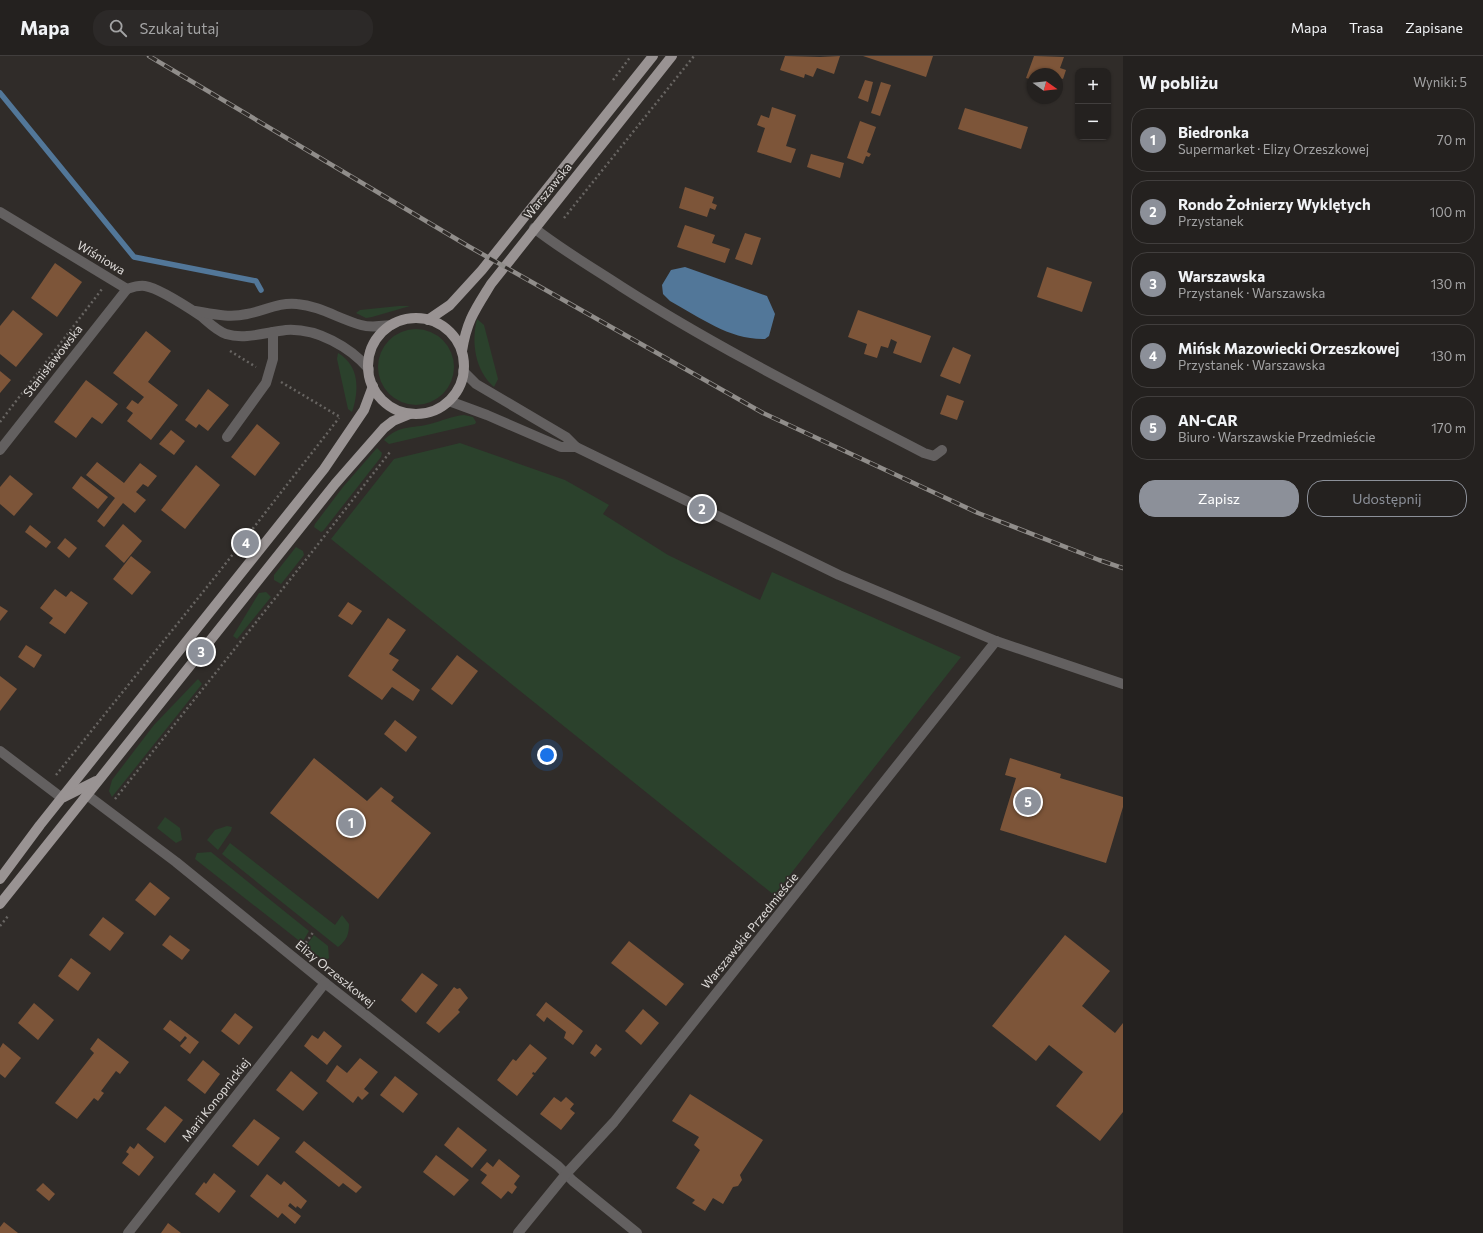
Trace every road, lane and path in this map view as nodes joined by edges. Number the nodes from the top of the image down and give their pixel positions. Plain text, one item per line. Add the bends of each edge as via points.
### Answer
1 (653, 56) edge
2 (672, 56) edge
3 (0, 212) edge
4 (534, 228) junction
5 (110, 279) junction
6 (127, 289) junction
7 (193, 311) junction
8 (428, 320) junction
9 (391, 325) junction
10 (273, 332) junction
11 (229, 350) dead end
12 (462, 351) junction
13 (369, 369) junction
14 (463, 371) junction
15 (268, 375) junction
16 (373, 386) junction
17 (449, 402) junction
18 (343, 413) dead end
19 (410, 414) junction
20 (340, 416) junction
21 (0, 422) edge
22 (227, 437) dead end
23 (576, 447) junction
24 (0, 450) edge
25 (942, 450) dead end
26 (390, 452) dead end
27 (996, 641) junction
28 (1123, 684) edge
29 (0, 751) edge
30 (56, 775) dead end
31 (99, 780) junction
32 (87, 795) junction
33 (62, 798) junction
34 (115, 799) dead end
35 (0, 879) edge
36 (0, 904) edge
37 (314, 931) dead end
38 (302, 948) dead end
39 (325, 983) junction
40 (566, 1174) junction
41 (128, 1233) edge
42 (518, 1233) edge
43 (637, 1233) edge

1 - 8 main road, Warszawska via 482,270 450,305
2 - 4 main road, Warszawska
3 - 5 street, Wiśniowa
4 - 12 main road, Warszawska via 474,310 465,329
4 - 25 street via 553,243 653,306 760,368 924,453 934,456
5 - 6 street, Wiśniowa
5 - 21 path
6 - 7 street, Wiśniowa via 146,286
6 - 24 street, Stanisławowska
7 - 9 street, Wiśniowa via 228,317 268,307 295,304 320,309 362,325
7 - 10 street, Wiśniowa via 226,334
8 - 9 main road via 419,318
8 - 12 main road via 446,329 456,339
9 - 13 main road via 372,347
10 - 13 street, Wiśniowa via 296,330 318,335 358,356
10 - 15 street via 273,359
11 - 15 path
12 - 14 main road
13 - 16 main road
14 - 17 main road via 457,391
14 - 23 street via 476,384 566,437
15 - 20 path
15 - 22 street via 266,383
16 - 19 main road via 384,402 396,410
16 - 33 main road via 364,410 324,468
17 - 19 main road via 437,410 424,414
17 - 23 street via 487,415 561,447
18 - 20 path
19 - 31 main road via 384,428 335,484
20 - 30 path
23 - 27 street via 839,575
26 - 34 path
27 - 28 street
27 - 40 street, Warszawskie Przedmieście via 614,1122
29 - 33 street
31 - 32 main road
31 - 33 main road
32 - 36 main road
32 - 39 street, Elizy Orzeszkowej via 176,862
33 - 35 main road
37 - 38 path
39 - 40 street, Elizy Orzeszkowej
39 - 41 street, Marii Konopnickiej
40 - 42 street, Warszawskie Przedmieście
40 - 43 street, Elizy Orzeszkowej

